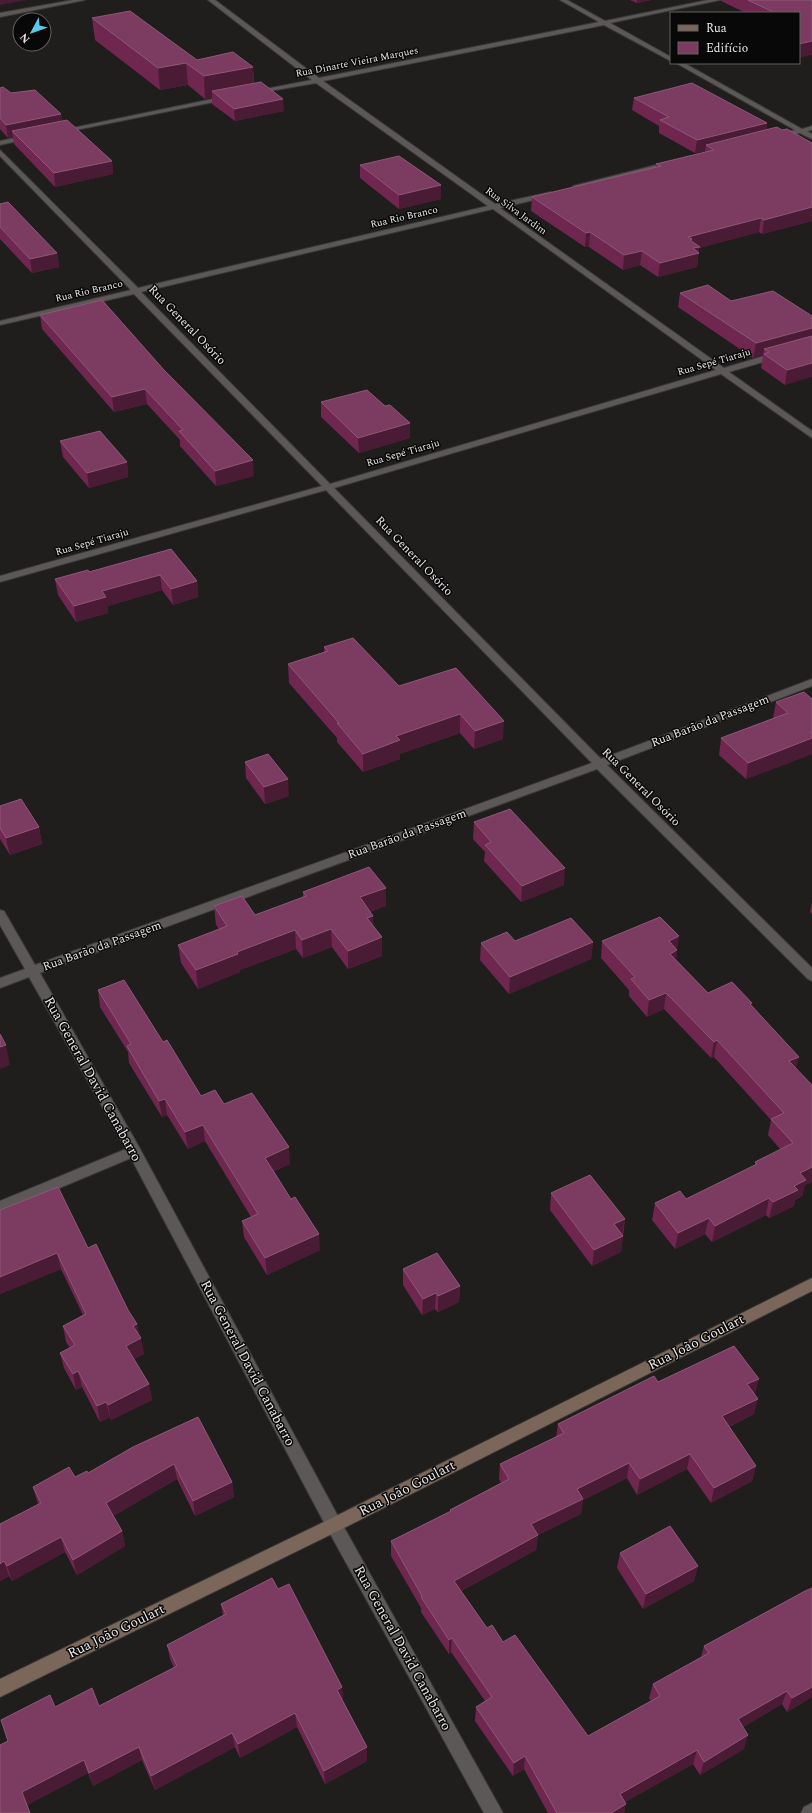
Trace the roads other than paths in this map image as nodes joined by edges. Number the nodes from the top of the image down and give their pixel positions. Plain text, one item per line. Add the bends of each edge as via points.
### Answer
1 (82, 0) edge
2 (211, 0) edge
3 (563, 0) edge
4 (717, 0) edge
5 (0, 14) edge
6 (606, 22) junction
7 (670, 58) edge
8 (680, 64) edge
9 (317, 80) junction
10 (248, 94) edge
11 (232, 97) edge
12 (812, 128) edge
13 (800, 131) junction
14 (54, 132) edge
15 (39, 135) edge
16 (812, 137) edge
17 (770, 138) edge
18 (0, 143) edge
19 (0, 152) edge
20 (678, 161) edge
21 (570, 188) edge
22 (555, 192) edge
23 (493, 207) junction
24 (135, 290) junction
25 (0, 323) edge
26 (790, 352) edge
27 (722, 372) junction
28 (812, 435) edge
29 (328, 487) junction
30 (0, 579) edge
31 (812, 682) edge
32 (599, 764) junction
33 (0, 914) edge
34 (33, 971) junction
35 (812, 976) edge
36 (0, 983) edge
37 (134, 1151) junction
38 (0, 1207) edge
39 (812, 1284) edge
40 (334, 1525) junction
41 (0, 1688) edge
42 (494, 1813) edge

1 - 5 street
2 - 9 street, Rua Silva Jardim
3 - 6 street
4 - 6 street, Rua Dinarte Vieira Marques
6 - 7 street
6 - 9 street, Rua Dinarte Vieira Marques
8 - 13 street
9 - 10 street, Rua Dinarte Vieira Marques
9 - 23 street, Rua Silva Jardim
11 - 14 street
12 - 13 street
13 - 16 street
13 - 17 street
15 - 18 street
19 - 24 street, Rua General Osório
20 - 21 street
22 - 23 street, Rua Rio Branco
23 - 24 street, Rua Rio Branco
23 - 27 street, Rua Silva Jardim
24 - 25 street, Rua Rio Branco
24 - 29 street, Rua General Osório
26 - 27 street, Rua Sepé Tiaraju
27 - 28 street, Rua Silva Jardim
27 - 29 street, Rua Sepé Tiaraju
29 - 30 street, Rua Sepé Tiaraju
29 - 32 street, Rua General Osório
31 - 32 street, Rua Barão da Passagem
32 - 34 street, Rua Barão da Passagem
32 - 35 street, Rua General Osório
33 - 34 street, Rua General David Canabarro
34 - 36 street, Rua Barão da Passagem
34 - 37 street, Rua General David Canabarro
37 - 38 street
37 - 40 street, Rua General David Canabarro
39 - 40 street, Rua João Goulart
40 - 41 street, Rua João Goulart
40 - 42 street, Rua General David Canabarro

